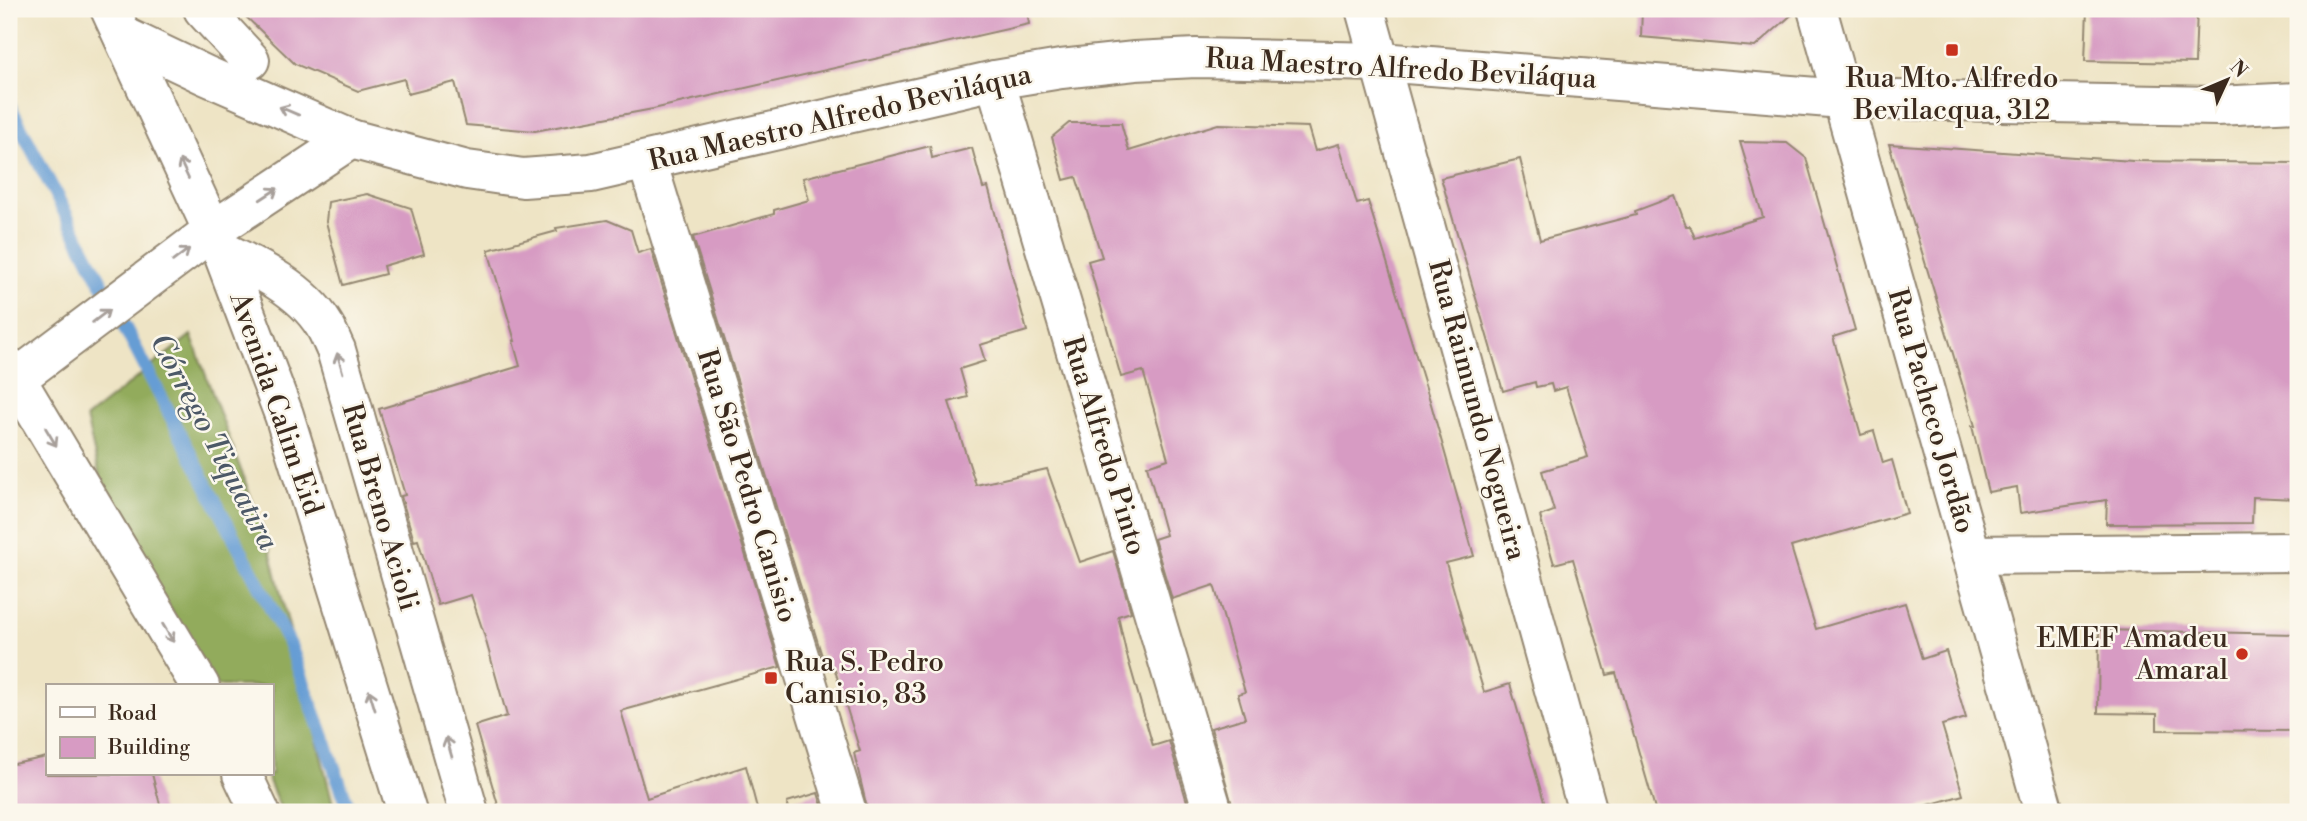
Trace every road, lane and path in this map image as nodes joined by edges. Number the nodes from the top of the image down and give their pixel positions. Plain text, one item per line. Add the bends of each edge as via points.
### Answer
1 (203, 9) edge
2 (1365, 9) edge
3 (1817, 9) edge
4 (116, 22) edge
5 (250, 60) dead end
6 (1381, 62) junction
7 (995, 80) junction
8 (1842, 99) junction
9 (2298, 102) edge
10 (351, 139) junction
11 (647, 161) junction
12 (217, 241) junction
13 (11, 376) edge
14 (2298, 552) edge
15 (1972, 555) junction
16 (199, 684) edge
17 (243, 776) edge
18 (260, 812) edge
19 (407, 812) edge
20 (468, 812) edge
21 (847, 812) edge
22 (1213, 812) edge
23 (1588, 812) edge
24 (2044, 812) edge

1 - 5 street
2 - 6 street, Rua Raimundo Nogueira
3 - 8 street, Rua Pacheco Jordão
10 -> 4 street, Rua Maestro Alfredo Beviláqua via 205,75
12 -> 4 street, Avenida Calim Eid
6 - 7 street, Rua Maestro Alfredo Beviláqua via 1196,58 1135,61
6 - 8 street, Rua Maestro Alfredo Beviláqua
6 - 23 street, Rua Raimundo Nogueira
7 - 11 street, Rua Maestro Alfredo Beviláqua
7 - 22 street, Rua Alfredo Pinto
8 - 9 street, Rua Maestro Alfredo Beviláqua via 2217,106
8 - 15 street, Rua Pacheco Jordão
10 - 11 street, Rua Maestro Alfredo Beviláqua via 467,170 523,178 591,173
12 -> 10 street
11 - 21 street, Rua São Pedro Canisio
13 -> 12 street via 53,352 150,279
19 -> 12 street, Avenida Calim Eid via 284,415
20 -> 12 street, Rua Breno Acioli via 336,350 312,310
13 -> 16 street
14 - 15 street
15 - 24 street, Rua Pacheco Jordão
17 - 18 street

